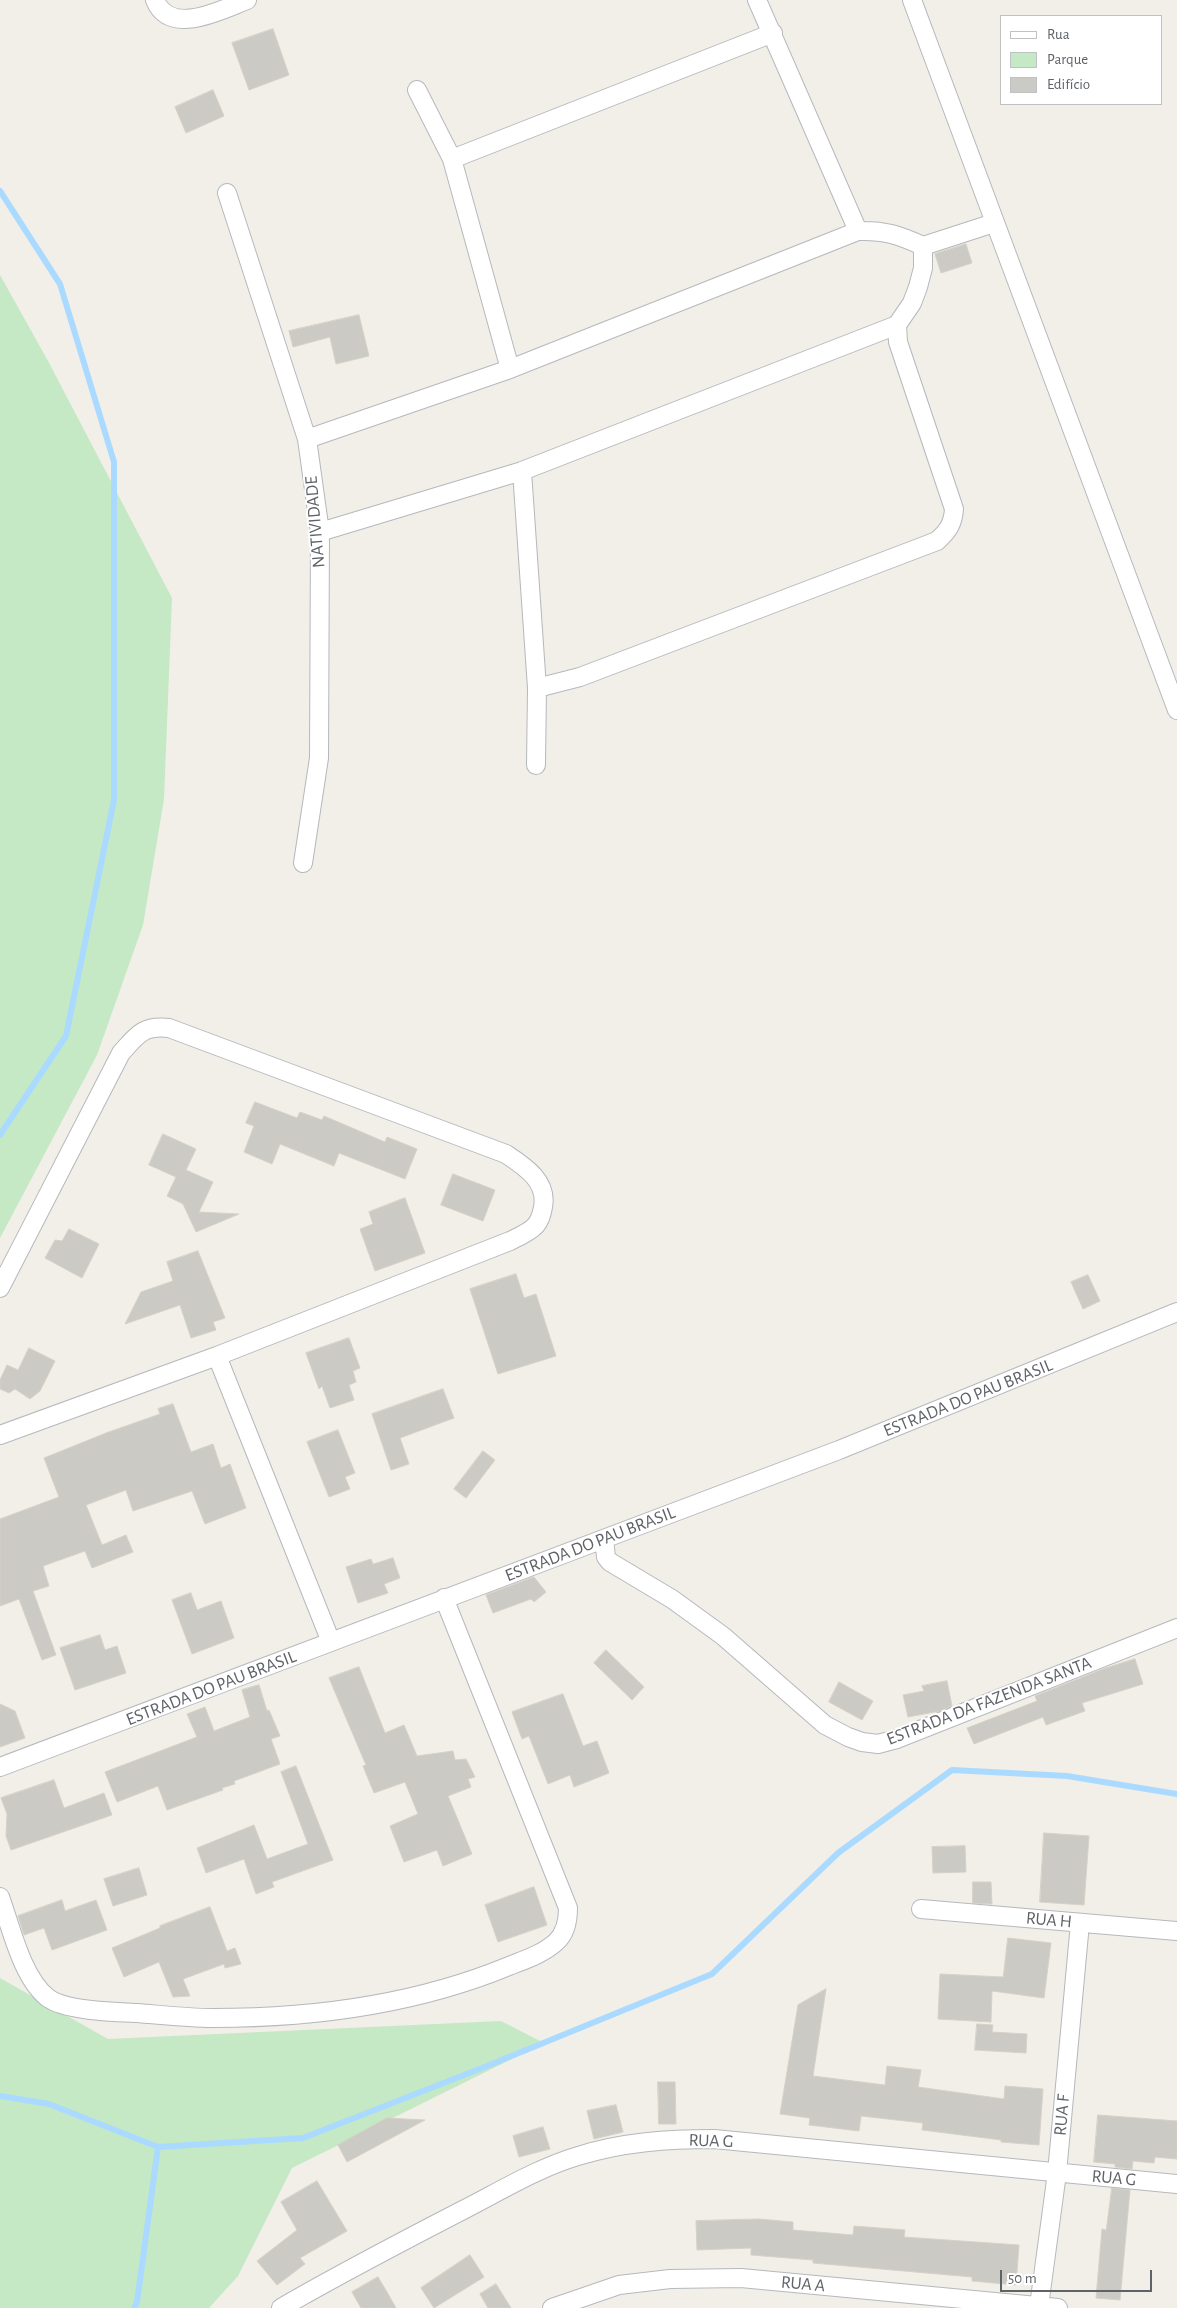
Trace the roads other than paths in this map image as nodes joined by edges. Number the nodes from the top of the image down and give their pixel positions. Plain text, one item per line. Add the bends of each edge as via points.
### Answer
1 (155, 0) edge
2 (246, 0) edge
3 (757, 0) edge
4 (912, 0) edge
5 (773, 33) junction
6 (417, 90) dead end
7 (452, 159) junction
8 (227, 193) dead end
9 (994, 223) junction
10 (858, 231) junction
11 (923, 246) junction
12 (897, 324) junction
13 (510, 369) junction
14 (307, 439) junction
15 (522, 471) junction
16 (320, 532) junction
17 (537, 688) junction
18 (1177, 710) edge
19 (536, 765) dead end
20 (303, 863) dead end
21 (0, 1288) edge
22 (1177, 1312) edge
23 (217, 1356) junction
24 (0, 1435) edge
25 (604, 1539) junction
26 (444, 1598) junction
27 (1177, 1628) edge
28 (331, 1642) junction
29 (0, 1767) edge
30 (0, 1897) edge
31 (920, 1908) dead end
32 (1080, 1923) junction
33 (1177, 1931) edge
34 (1057, 2173) junction
35 (1177, 2184) edge
36 (1039, 2306) junction
37 (281, 2308) edge
38 (552, 2308) edge
39 (1058, 2308) edge

1 - 2 street via 166,14 177,19 192,19
3 - 5 street
4 - 9 street
5 - 7 street
5 - 10 street
6 - 7 street
7 - 13 street
8 - 14 street, NATIVIDADE
9 - 11 street
9 - 18 street
10 - 11 street via 879,230
10 - 13 street
11 - 12 street via 923,268 918,287 912,303
12 - 15 street
12 - 17 street via 898,342 954,509 949,530 937,541 580,677
13 - 14 street
14 - 16 street, NATIVIDADE
15 - 16 street
15 - 17 street
16 - 20 street, NATIVIDADE via 319,758
17 - 19 street
21 - 23 street via 121,1053 144,1030 155,1026 169,1028 506,1154 540,1183 545,1198 536,1225 510,1241
22 - 25 street, ESTRADA DO PAU BRASIL via 839,1450
23 - 24 street
23 - 28 street
25 - 26 street, ESTRADA DO PAU BRASIL
25 - 27 street, ESTRADA DA FAZENDA SANTA via 606,1557 610,1562 672,1599 723,1636 825,1725 862,1742 878,1744 897,1739
26 - 28 street, ESTRADA DO PAU BRASIL
26 - 30 street via 568,1908 566,1926 556,1942 533,1956 479,1978 431,1992 359,2006 286,2015 212,2018 119,2012 66,2005 50,1999 38,1988 24,1962
28 - 29 street, ESTRADA DO PAU BRASIL
31 - 32 street, RUA H
32 - 33 street, RUA H
32 - 34 street, RUA F
34 - 35 street, RUA G
34 - 36 street, RUA F
34 - 37 street, RUA G via 714,2139 664,2140 615,2147 578,2156 522,2178
36 - 38 street, RUA A via 740,2278 670,2279 619,2285
36 - 39 street, RUA A

